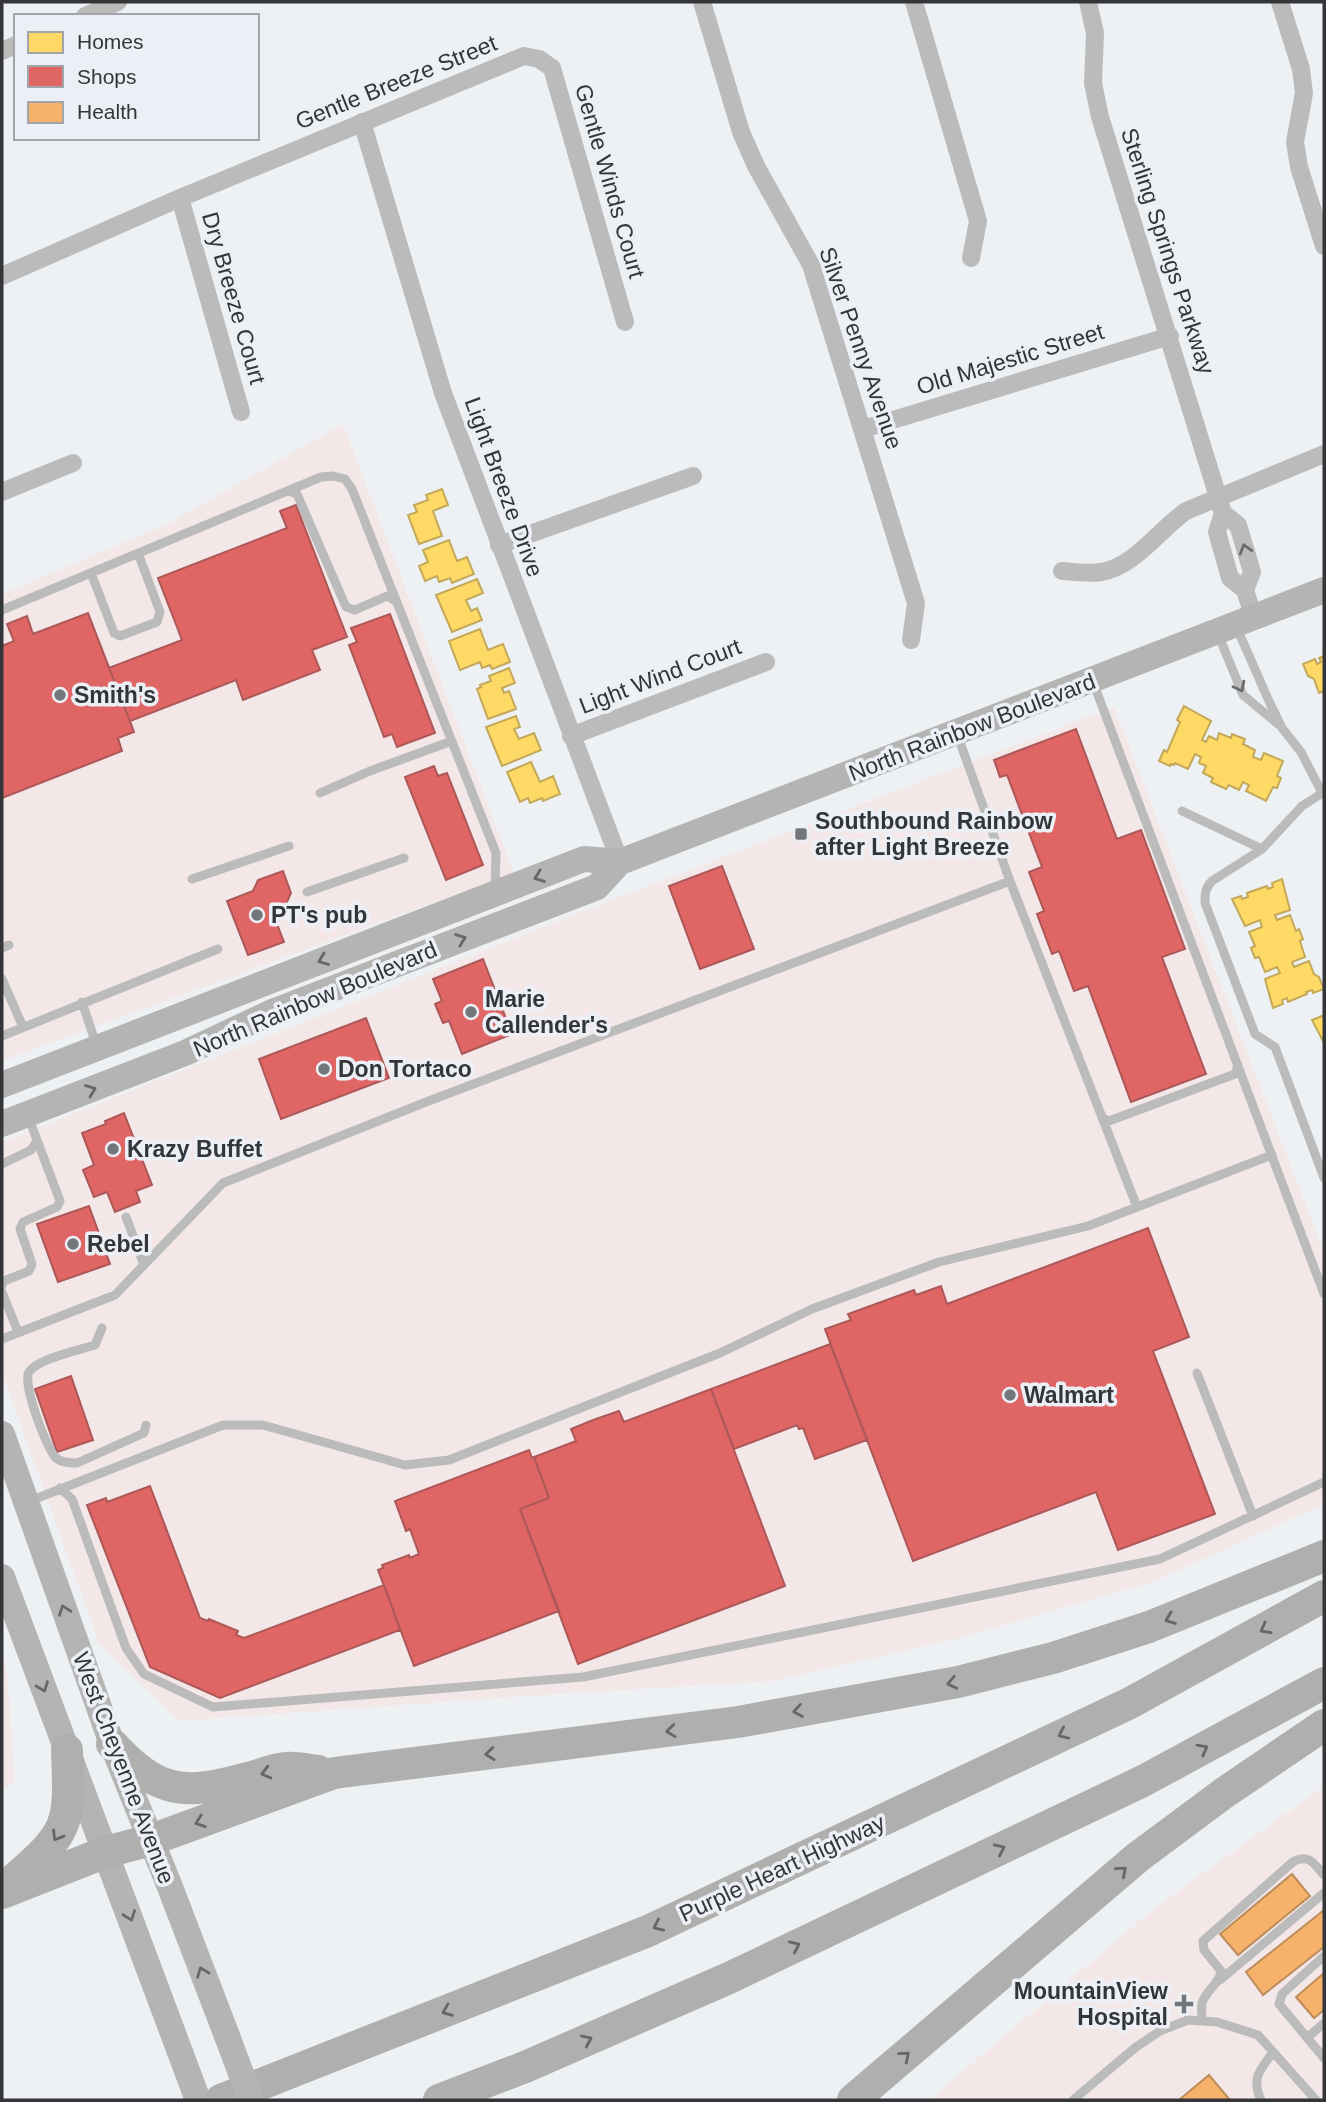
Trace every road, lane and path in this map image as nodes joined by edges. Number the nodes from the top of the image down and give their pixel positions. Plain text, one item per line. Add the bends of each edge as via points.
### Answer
1 (118, 2) edge
2 (704, 2) edge
3 (914, 2) edge
4 (1088, 2) edge
5 (1280, 2) edge
6 (90, 14) edge
7 (540, 59) joint
8 (362, 122) junction
9 (180, 198) junction
10 (1324, 246) edge
11 (971, 258) dead end
12 (2, 276) edge
13 (625, 323) dead end
14 (1170, 337) junction
15 (241, 412) dead end
16 (863, 429) junction
17 (1324, 454) edge
18 (73, 463) dead end
19 (693, 476) dead end
20 (288, 491) junction
21 (2, 492) edge
22 (1221, 505) junction
23 (499, 545) junction
24 (138, 553) junction
25 (1062, 571) dead end
26 (92, 573) junction
27 (1324, 590) edge
28 (396, 601) junction
29 (2, 610) edge
30 (1236, 625) junction
31 (911, 640) dead end
32 (766, 662) dead end
33 (1092, 680) junction
34 (1282, 728) junction
35 (956, 733) junction
36 (571, 736) junction
37 (452, 741) junction
38 (320, 793) dead end
39 (1323, 793) edge
40 (1182, 811) dead end
41 (289, 846) dead end
42 (1262, 849) junction
43 (404, 858) dead end
44 (620, 863) junction
45 (192, 879) dead end
46 (1010, 881) junction
47 (307, 891) dead end
48 (495, 894) junction
49 (379, 939) junction
50 (218, 949) dead end
51 (388, 967) junction
52 (2, 979) edge
53 (82, 1002) junction
54 (23, 1027) junction
55 (2, 1036) edge
56 (97, 1048) junction
57 (1238, 1065) junction
58 (2, 1084) edge
59 (27, 1114) junction
60 (1102, 1118) junction
61 (2, 1124) edge
62 (37, 1141) junction
63 (1272, 1155) junction
64 (2, 1164) edge
65 (1324, 1178) edge
66 (1137, 1207) junction
67 (126, 1217) dead end
68 (144, 1265) junction
69 (2, 1285) edge
70 (2, 1292) edge
71 (1324, 1294) edge
72 (102, 1328) dead end
73 (18, 1332) junction
74 (2, 1339) edge
75 (1198, 1373) dead end
76 (146, 1426) dead end
77 (2, 1434) edge
78 (1324, 1482) edge
79 (60, 1488) junction
80 (25, 1503) junction
81 (1253, 1516) junction
82 (1324, 1556) edge
83 (2, 1577) edge
84 (1324, 1595) edge
85 (1324, 1683) edge
86 (1324, 1725) edge
87 (112, 1744) junction
88 (67, 1750) junction
89 (334, 1773) junction
90 (150, 1840) junction
91 (106, 1852) junction
92 (1324, 1875) edge
93 (2, 1891) edge
94 (1324, 1893) edge
95 (1324, 1956) edge
96 (1220, 1980) junction
97 (1202, 2021) junction
98 (1324, 2023) edge
99 (1307, 2038) junction
100 (1273, 2052) junction
101 (1324, 2058) edge
102 (525, 2067) junction
103 (198, 2100) edge
104 (221, 2100) edge
105 (251, 2100) edge
106 (439, 2100) edge
107 (466, 2100) edge
108 (853, 2100) edge
109 (1073, 2100) edge
110 (1261, 2100) edge
111 (1316, 2100) edge

1 - 6 street
2 - 16 street, Silver Penny Avenue via 741,132 811,265
3 - 11 street via 978,221
4 - 14 street, Sterling Springs Parkway via 1095,33 1093,83 1100,117
5 - 10 street via 1304,93 1297,155
7 - 8 street, Gentle Breeze Street via 524,56
7 - 13 street, Gentle Winds Court via 552,68
8 - 9 street, Gentle Breeze Street
8 - 23 street, Light Breeze Drive via 443,393
9 - 12 street, Gentle Breeze Street
9 - 15 street, Dry Breeze Court
14 - 16 street, Old Majestic Street
14 - 22 street, Sterling Springs Parkway
16 - 31 street, Silver Penny Avenue via 916,603
17 - 22 street
18 - 21 street
19 - 23 street
20 - 24 lane
20 - 28 lane via 297,494 346,607 355,610 387,596
20 - 28 lane via 321,477 345,479
22 - 25 street via 1186,511 1120,566 1100,572
22 - 30 street, Sterling Springs Parkway via 1217,532 1230,578 1245,590
23 - 36 street, Light Breeze Drive
24 - 26 lane
24 - 26 lane via 160,612 157,622 120,636 114,633
26 - 29 lane
27 - 30 main road, North Rainbow Boulevard
28 - 37 lane
30 - 33 main road, North Rainbow Boulevard
30 - 34 lane
30 -> 34 lane via 1243,695
32 - 36 street, Light Wind Court
33 - 35 main road, North Rainbow Boulevard
33 - 57 lane
34 - 39 lane
35 - 44 main road, North Rainbow Boulevard
35 - 46 lane
36 - 44 street, Light Breeze Drive
37 - 38 lane
37 - 48 lane via 496,853
39 - 42 lane via 1302,806
40 - 42 lane
41 - 45 lane
42 - 65 lane via 1212,881 1205,903 1255,1034 1275,1047
43 - 47 lane
44 -> 48 main road, North Rainbow Boulevard via 584,859
51 -> 44 main road, North Rainbow Boulevard via 597,887
46 - 60 lane
46 - 68 lane via 223,1183
48 - 49 main road, North Rainbow Boulevard
49 - 51 main road
49 -> 56 main road, North Rainbow Boulevard
50 - 53 lane
59 -> 51 main road, North Rainbow Boulevard
52 - 54 lane
53 - 54 lane
53 - 56 lane
54 - 55 lane
56 - 58 main road, North Rainbow Boulevard
57 - 60 lane via 1235,1074 1109,1121
57 - 63 lane
59 - 61 main road, North Rainbow Boulevard
59 - 62 lane
60 - 66 lane
62 - 64 lane via 32,1150
62 - 69 lane via 60,1201 57,1208 23,1222 20,1229 32,1264 29,1271
63 - 66 lane
63 - 71 lane
66 - 79 lane via 1088,1226 939,1262 812,1309 720,1353 449,1460 405,1465 263,1425 223,1425
67 - 68 lane
68 - 73 lane via 115,1295
70 - 73 lane
72 - 76 lane via 94,1345 36,1365 28,1373 30,1396 49,1448 58,1459 77,1462 144,1433
73 - 74 lane
75 - 81 lane
77 - 80 main road, West Cheyenne Avenue
78 - 81 lane
79 - 80 lane
79 - 81 lane via 72,1499 125,1648 144,1674 213,1707 583,1677 1160,1559
87 -> 80 main road, West Cheyenne Avenue
82 -> 89 highway via 1149,1627 958,1682 738,1722
83 -> 88 main road, West Cheyenne Avenue
84 -> 104 highway, Purple Heart Highway via 1130,1703 648,1931
102 -> 85 highway via 729,1978 1143,1781
108 -> 86 highway via 1138,1857
89 -> 87 highway via 286,1768 208,1789 178,1789 155,1781
87 - 90 main road, West Cheyenne Avenue
88 - 91 main road, West Cheyenne Avenue
88 -> 93 highway via 69,1807 62,1828 50,1848
89 -> 90 highway
90 - 91 highway
105 -> 90 main road, West Cheyenne Avenue, bridge
91 - 93 highway
91 -> 103 main road, West Cheyenne Avenue
92 - 96 lane via 1311,1859 1294,1861 1203,1941 1204,1950 1220,1971
94 - 96 lane
95 - 99 lane via 1282,1994 1279,2004
96 - 97 lane via 1202,2004
97 - 100 lane via 1258,2035
97 - 109 lane via 1188,2020 1160,2031
98 - 99 lane
99 - 101 lane
100 - 110 lane via 1257,2075
100 - 111 lane
102 - 106 highway
102 - 107 highway

